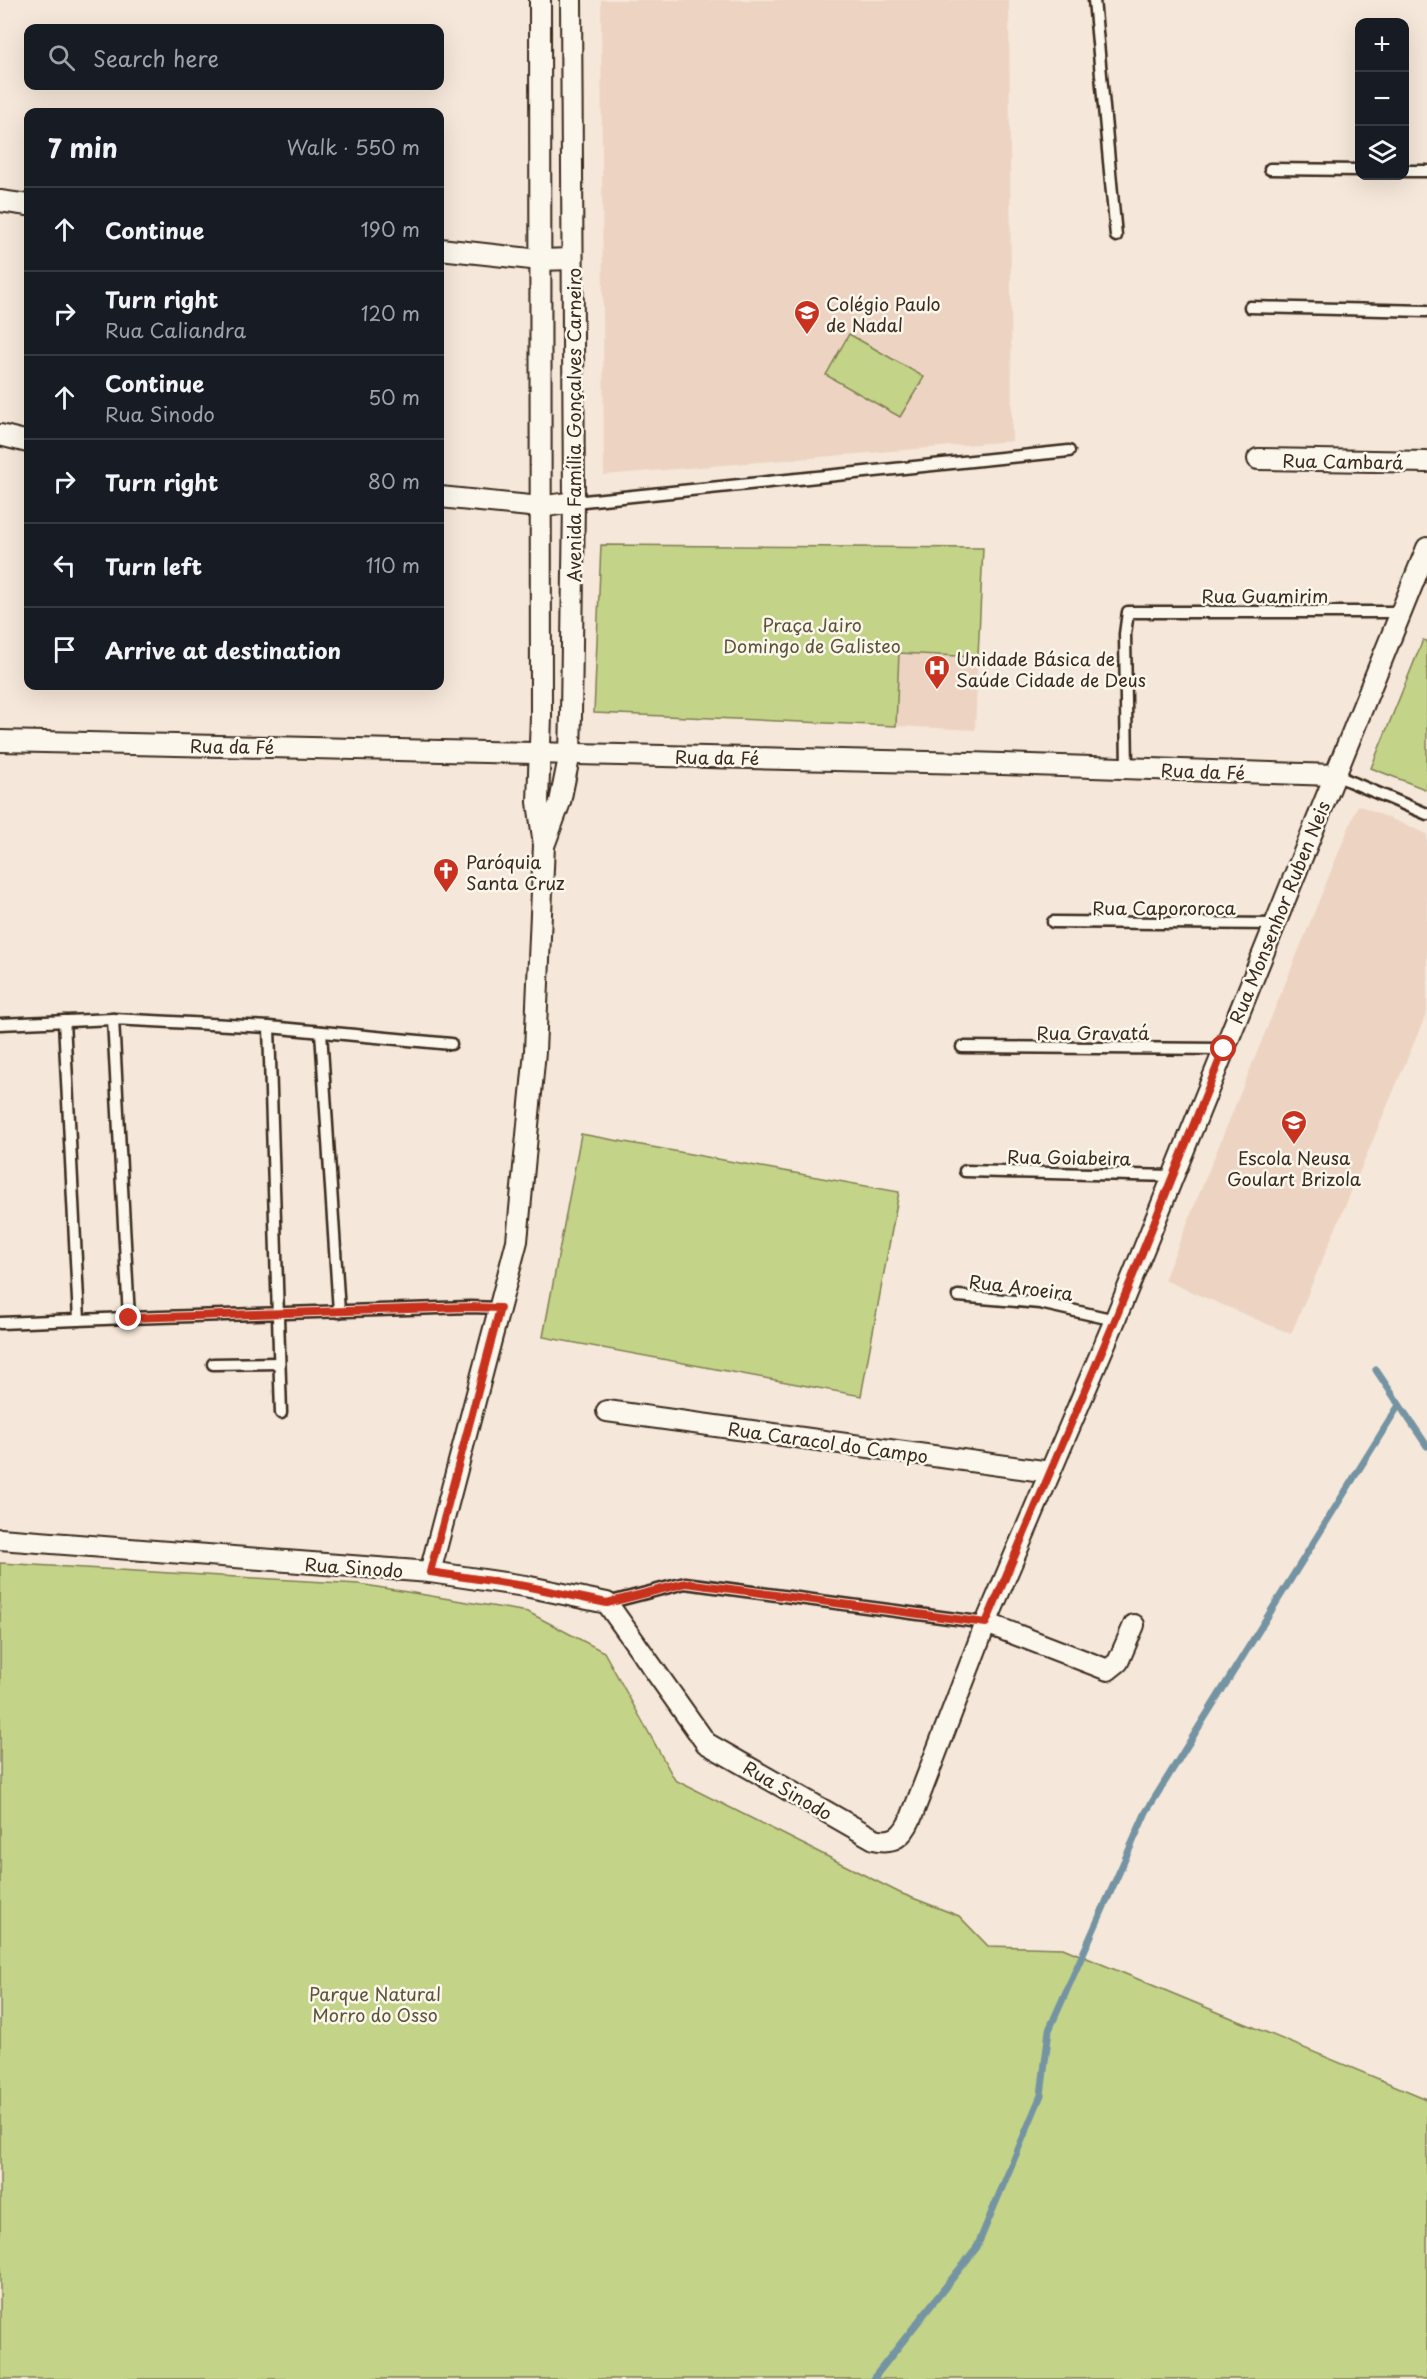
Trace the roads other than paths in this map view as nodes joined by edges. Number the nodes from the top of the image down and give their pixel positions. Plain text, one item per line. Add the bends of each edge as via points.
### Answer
1 (540, 0) edge
2 (571, 0) edge
3 (1094, 0) edge
4 (1270, 169) dead end
5 (1355, 170) edge
6 (1409, 171) edge
7 (1427, 171) edge
8 (0, 201) edge
9 (24, 204) edge
10 (1116, 236) dead end
11 (444, 249) edge
12 (573, 259) junction
13 (540, 260) junction
14 (1250, 307) dead end
15 (1427, 311) edge
16 (0, 435) edge
17 (24, 440) edge
18 (1069, 451) dead end
19 (1258, 459) dead end
20 (1427, 462) edge
21 (444, 497) edge
22 (574, 502) junction
23 (540, 507) junction
24 (1427, 548) edge
25 (1401, 612) junction
26 (0, 741) edge
27 (539, 753) junction
28 (570, 753) junction
29 (1127, 769) junction
30 (1335, 775) junction
31 (1427, 814) edge
32 (544, 845) junction
33 (1053, 922) dead end
34 (1275, 924) junction
35 (113, 1018) junction
36 (64, 1021) junction
37 (0, 1024) edge
38 (268, 1027) junction
39 (321, 1032) junction
40 (451, 1044) dead end
41 (962, 1047) dead end
42 (1224, 1049) junction
43 (965, 1171) dead end
44 (1173, 1176) junction
45 (958, 1296) dead end
46 (500, 1308) junction
47 (339, 1312) junction
48 (278, 1314) junction
49 (129, 1318) junction
50 (79, 1320) junction
51 (1115, 1320) junction
52 (0, 1323) edge
53 (279, 1363) junction
54 (213, 1364) dead end
55 (607, 1411) dead end
56 (281, 1413) dead end
57 (1050, 1472) junction
58 (0, 1539) edge
59 (430, 1572) junction
60 (607, 1603) junction
61 (986, 1623) junction
62 (1134, 1625) dead end
63 (896, 1839) joint

1 - 13 street, Avenida Família Gonçalves Carneiro
2 - 12 street, Avenida Família Gonçalves Carneiro
3 - 10 lane
4 - 5 lane
6 - 7 lane
8 - 9 street
11 - 13 street
12 - 13 street
12 - 22 street, Avenida Família Gonçalves Carneiro
13 - 23 street, Avenida Família Gonçalves Carneiro
14 - 15 lane
16 - 17 street
18 - 22 lane
19 - 20 street, Rua Cambará
21 - 23 street
22 - 23 street
22 - 28 street, Avenida Família Gonçalves Carneiro
23 - 27 street, Avenida Família Gonçalves Carneiro
24 - 25 street, Rua Monsenhor Ruben Neis
25 - 29 lane, Rua Guamirim via 1128,612
25 - 30 street, Rua Monsenhor Ruben Neis
26 - 27 street, Rua da Fé
27 - 28 street, Rua da Fé
27 - 32 street, Avenida Família Gonçalves Carneiro via 538,802
28 - 29 street, Rua da Fé
28 - 32 street, Avenida Família Gonçalves Carneiro via 560,802
29 - 30 street, Rua da Fé
30 - 31 lane, Rua da Fé
30 - 34 street, Rua Monsenhor Ruben Neis
32 - 46 street, Avenida Família Gonçalves Carneiro via 535,1051 517,1241
33 - 34 lane, Rua Capororoca
34 - 42 street, Rua Monsenhor Ruben Neis
35 - 36 lane
35 - 38 lane
35 - 49 lane
36 - 37 lane
36 - 50 lane
38 - 39 lane
38 - 48 lane
39 - 40 lane
39 - 47 lane
41 - 42 lane, Rua Gravatá
42 - 44 street, Rua Monsenhor Ruben Neis
43 - 44 lane, Rua Goiabeira
44 - 51 street, Rua Monsenhor Ruben Neis
45 - 51 lane, Rua Aroeira via 1040,1303
46 - 47 lane
46 - 59 street, Avenida Família Gonçalves Carneiro
47 - 48 lane
48 - 49 lane
48 - 53 lane
49 - 50 lane
50 - 52 lane
51 - 57 street, Rua Monsenhor Ruben Neis
53 - 54 lane
53 - 56 lane
55 - 57 street, Rua Caracol do Campo
57 - 61 street, Rua Monsenhor Ruben Neis
58 - 59 street, Rua Sinodo
59 - 60 street, Rua Sinodo
60 - 61 lane via 686,1583
60 - 63 street, Rua Sinodo via 706,1743 874,1839
61 - 62 street via 1108,1671 1118,1662
61 - 63 street, Rua Monsenhor Ruben Neis via 911,1818

